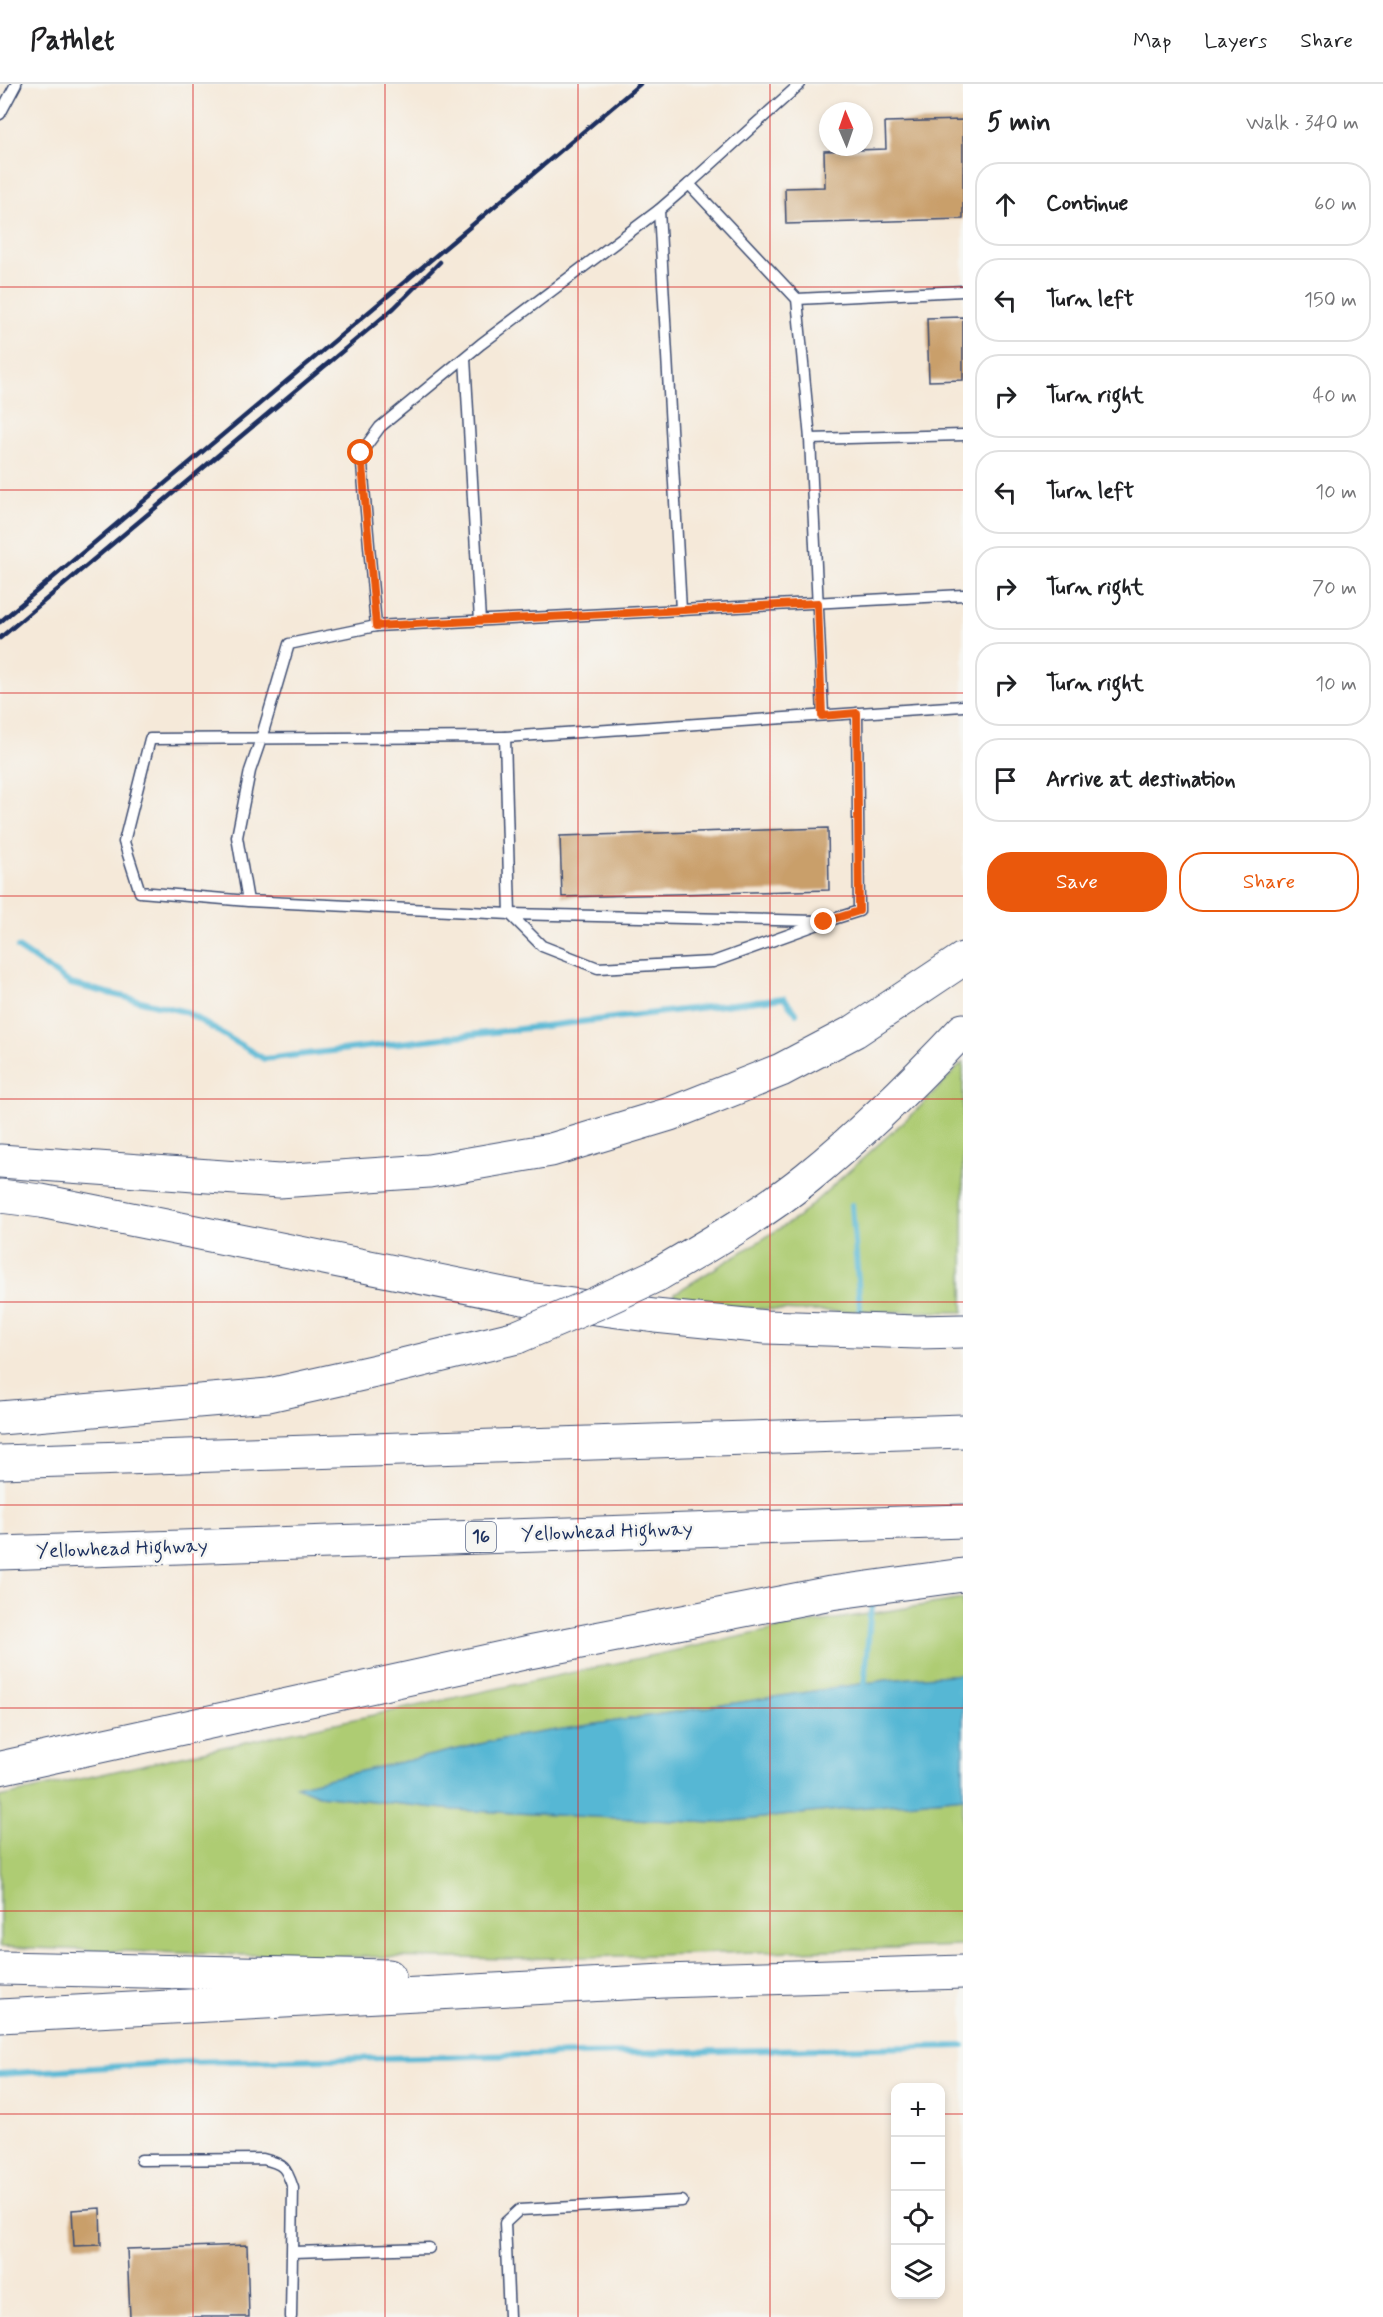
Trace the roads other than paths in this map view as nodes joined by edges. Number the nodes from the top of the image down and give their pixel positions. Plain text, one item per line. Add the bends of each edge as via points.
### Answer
1 (16, 84) edge
2 (800, 84) edge
3 (0, 114) edge
4 (689, 184) junction
5 (659, 210) junction
6 (963, 291) edge
7 (797, 299) junction
8 (465, 358) junction
9 (963, 435) edge
10 (810, 439) junction
11 (963, 595) edge
12 (818, 603) junction
13 (681, 610) junction
14 (480, 621) junction
15 (376, 626) junction
16 (963, 706) edge
17 (857, 713) junction
18 (822, 716) junction
19 (505, 737) junction
20 (261, 739) junction
21 (248, 901) junction
22 (510, 914) junction
23 (824, 922) junction
24 (963, 959) edge
25 (963, 1030) edge
26 (0, 1161) edge
27 (0, 1196) edge
28 (963, 1331) edge
29 (0, 1418) edge
30 (963, 1431) edge
31 (0, 1462) edge
32 (963, 1521) edge
33 (0, 1553) edge
34 (963, 1575) edge
35 (0, 1768) edge
36 (0, 1968) edge
37 (963, 1972) edge
38 (664, 1981) junction
39 (0, 2016) edge
40 (141, 2160) dead end
41 (682, 2201) dead end
42 (429, 2248) dead end
43 (293, 2252) junction
44 (291, 2317) edge
45 (509, 2317) edge

1 - 3 lane
2 - 4 lane
4 - 5 lane
4 - 7 lane
5 - 8 lane
5 - 13 lane
6 - 7 lane
7 - 10 lane
8 - 14 lane
8 - 15 lane via 380,427 361,453
9 - 10 lane
10 - 12 lane
11 - 12 lane
12 - 13 lane
12 - 18 lane
13 - 14 lane
14 - 15 lane
15 - 20 lane via 289,644
16 - 17 lane
17 - 18 lane
17 - 23 lane via 859,911
18 - 19 lane
19 - 20 lane
19 - 22 lane
20 - 21 lane via 250,771 237,837
20 - 21 lane via 150,739 124,842 140,892
21 - 22 lane
22 - 23 lane
22 - 23 lane via 542,946 598,968 713,962
24 - 26 highway via 855,1031 781,1070 670,1114 551,1150 429,1172 279,1181
25 - 29 highway, bridge via 868,1126 806,1179 657,1275 517,1337 269,1395
27 - 28 highway via 528,1299 766,1327
30 - 31 highway
32 - 33 highway, Yellowhead Highway / 16
34 - 35 highway via 831,1593 529,1652
36 - 38 highway
37 - 38 highway
38 - 39 highway
40 - 43 lane via 263,2159 279,2163 293,2188
41 - 45 lane via 519,2210 505,2223
42 - 43 lane
43 - 44 lane

